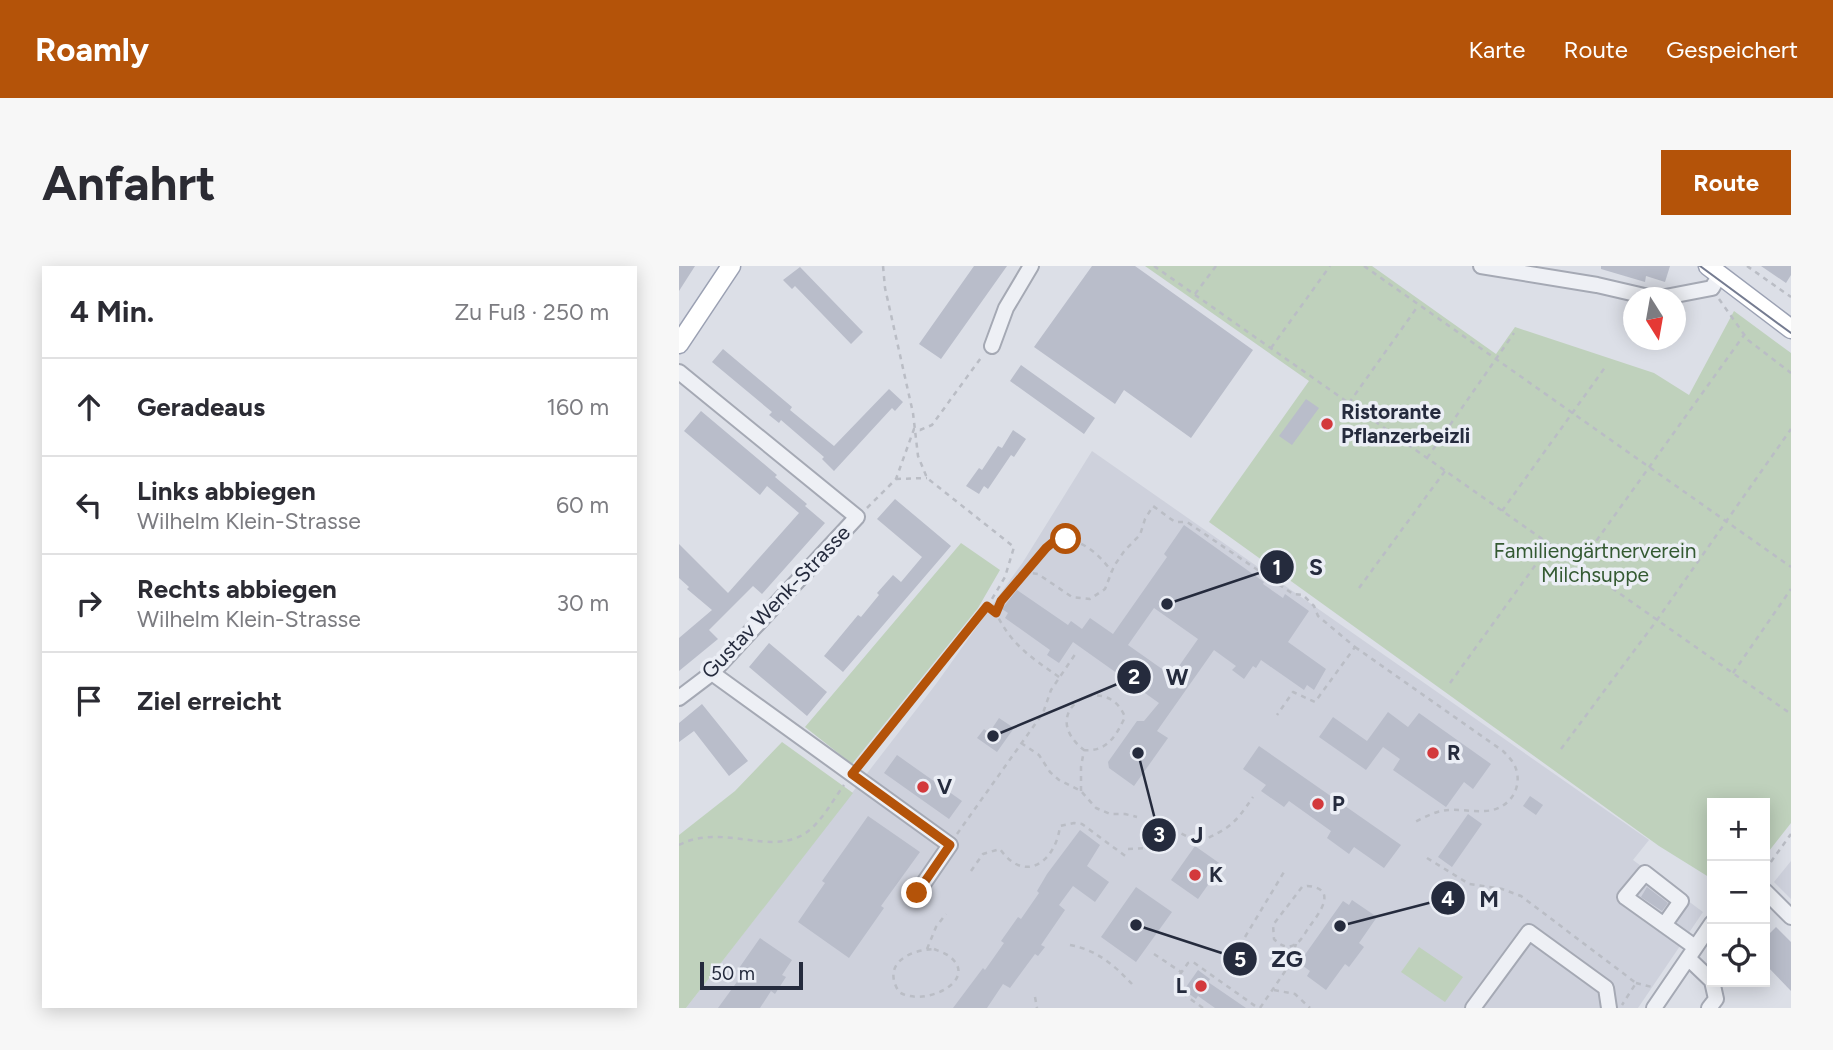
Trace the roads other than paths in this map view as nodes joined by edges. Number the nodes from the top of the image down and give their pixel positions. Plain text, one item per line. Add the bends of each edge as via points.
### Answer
1 (731, 266) edge
2 (1031, 266) edge
3 (1481, 266) edge
4 (1713, 276) edge
5 (1686, 287) edge
6 (1623, 291) edge
7 (1791, 329) edge
8 (679, 344) edge
9 (992, 346) road end
10 (679, 372) edge
11 (712, 673) junction
12 (679, 698) edge
13 (917, 893) dead end
14 (1770, 896) edge
15 (1791, 918) edge
16 (1711, 924) edge
17 (1664, 925) dead end
18 (1692, 953) junction
19 (1473, 1008) edge
20 (1609, 1008) edge
21 (1654, 1008) edge
22 (1709, 1008) edge

1 - 8 main road
2 - 9 street via 1006,308
3 - 6 street
4 - 5 street
4 - 7 main road
10 - 11 street, Gustav Wenk-Strasse via 857,517
11 - 12 street, Gustav Wenk-Strasse
11 - 13 street via 950,845
14 - 15 street
16 - 18 street
17 - 18 street
18 - 21 street
18 - 22 street via 1712,981 1716,999
19 - 20 street via 1529,932 1606,988

